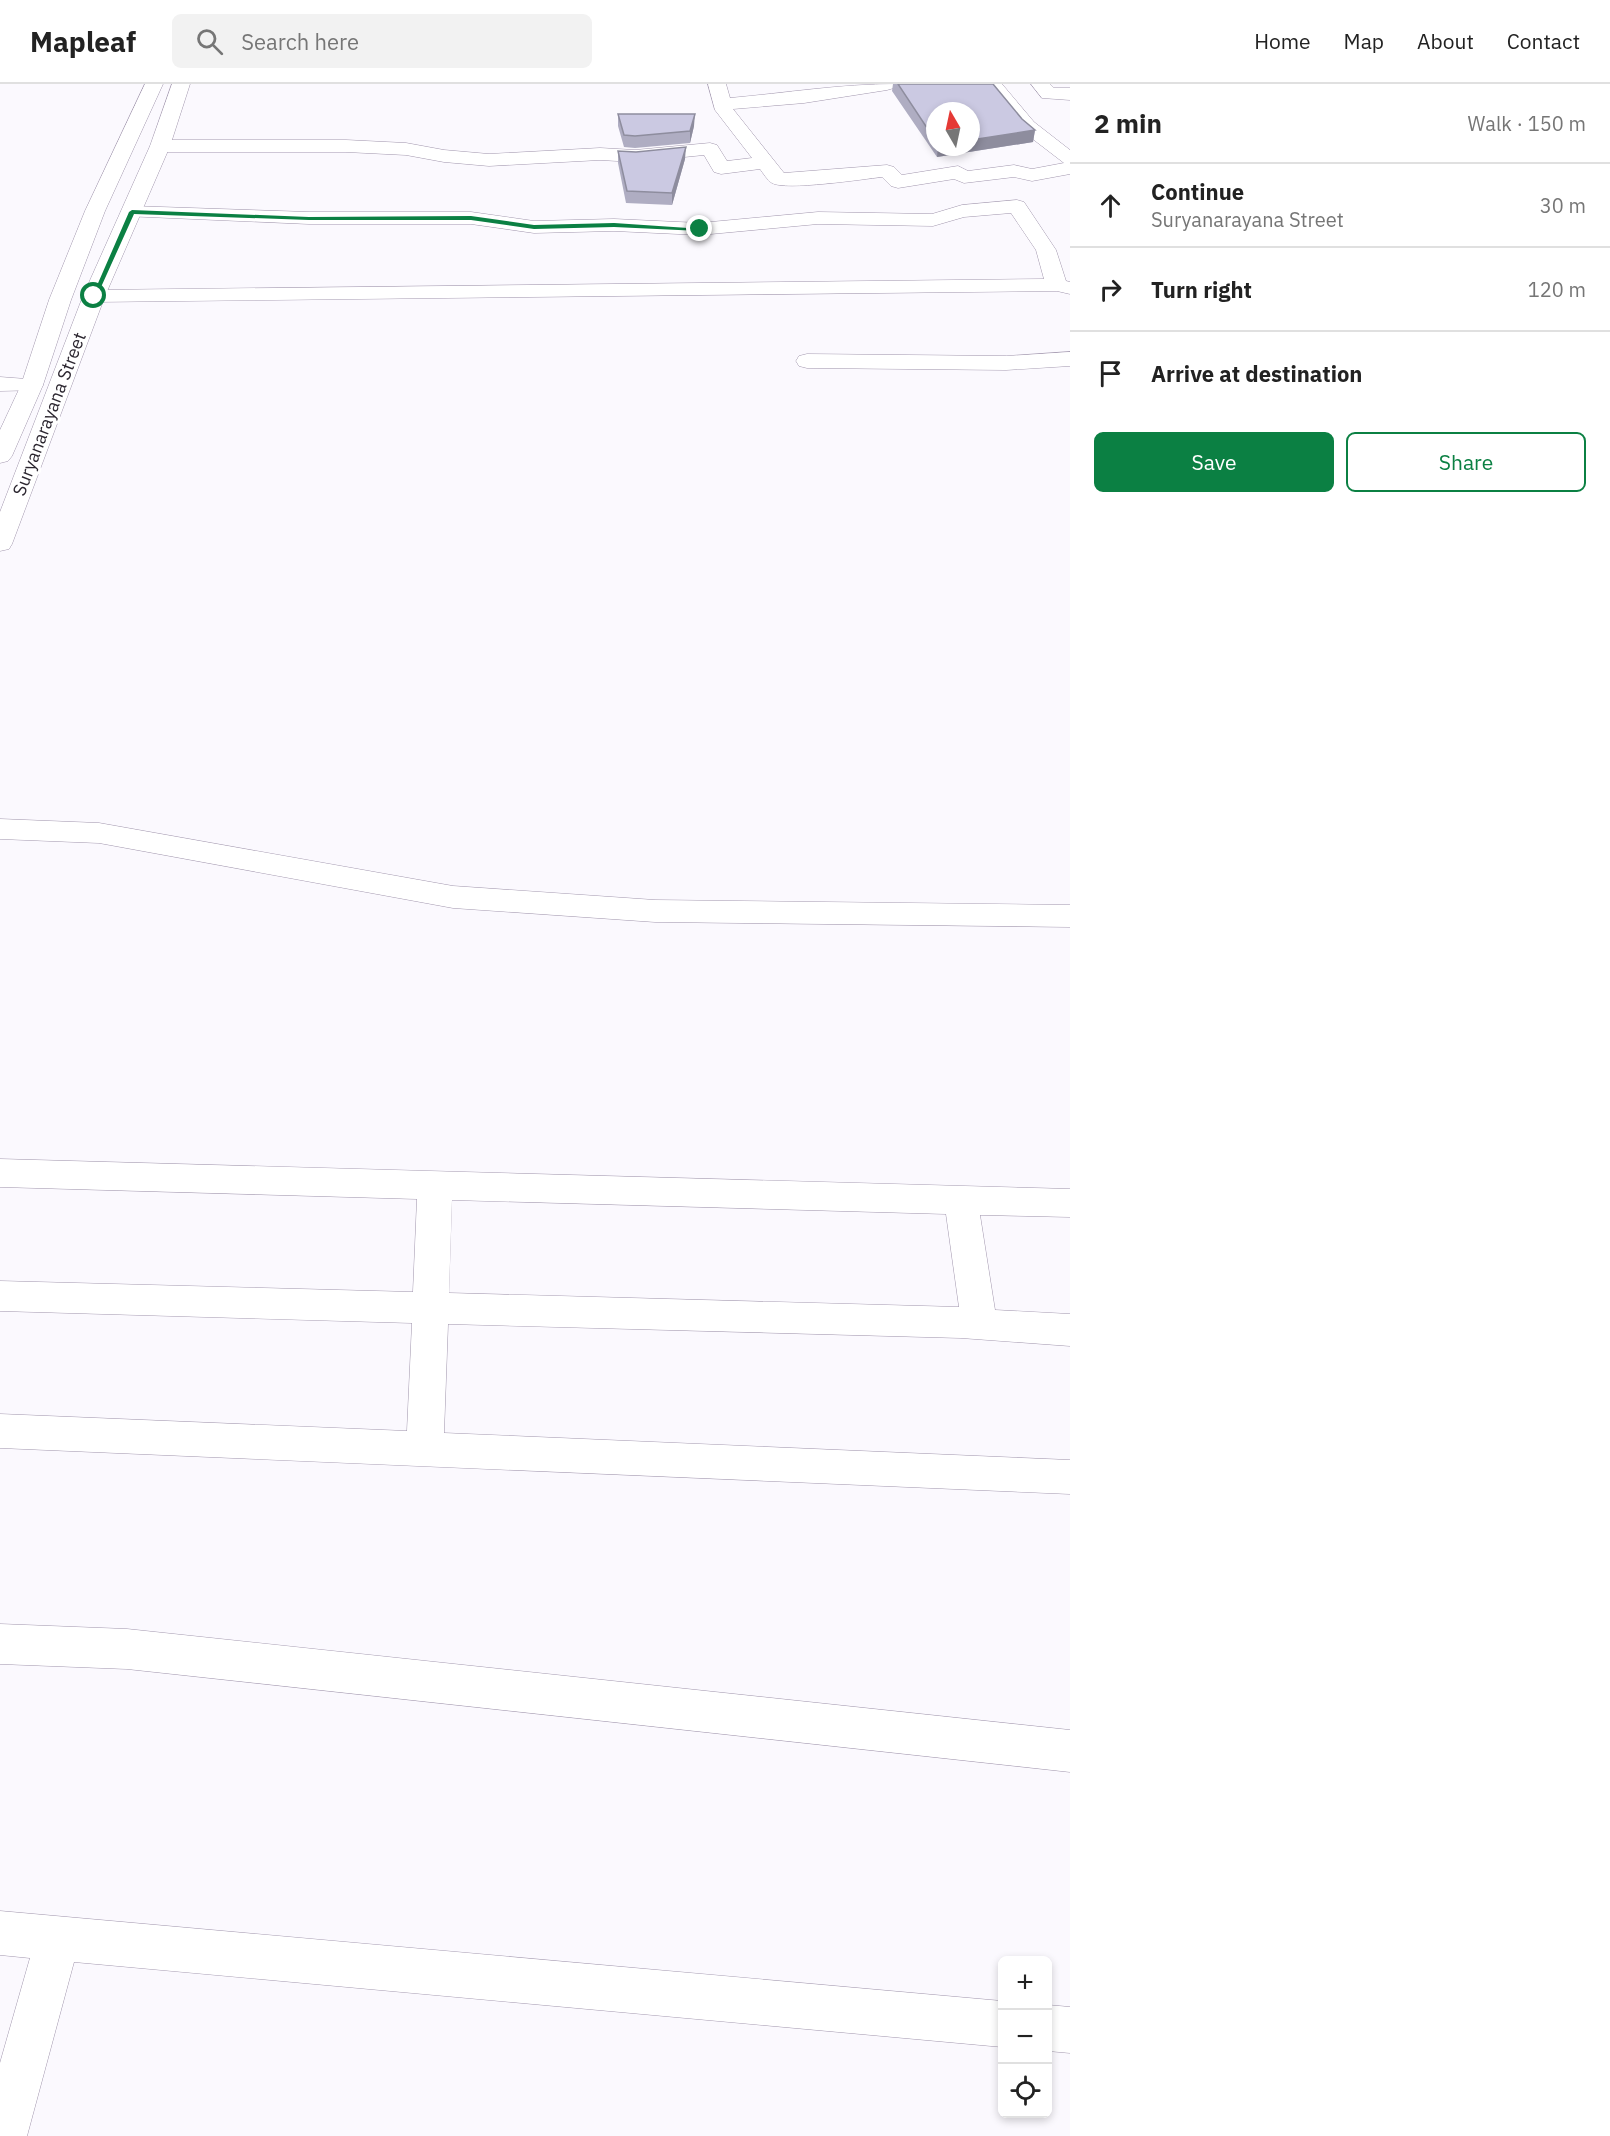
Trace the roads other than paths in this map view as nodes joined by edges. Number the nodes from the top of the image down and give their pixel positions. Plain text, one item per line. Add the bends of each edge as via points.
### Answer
1 (154, 84) edge
2 (181, 84) edge
3 (717, 84) edge
4 (887, 84) edge
5 (993, 84) edge
6 (1040, 84) edge
7 (1070, 94) edge
8 (722, 104) junction
9 (1068, 133) dead end
10 (1044, 140) junction
11 (160, 146) junction
12 (1070, 159) edge
13 (767, 162) junction
14 (1070, 168) edge
15 (778, 179) junction
16 (132, 212) junction
17 (818, 218) junction
18 (1063, 287) edge
19 (94, 296) junction
20 (1070, 307) edge
21 (1070, 358) edge
22 (807, 361) dead end
23 (0, 384) edge
24 (32, 385) junction
25 (0, 456) edge
26 (0, 544) edge
27 (0, 829) edge
28 (1070, 915) edge
29 (0, 1173) edge
30 (435, 1185) junction
31 (961, 1200) junction
32 (1070, 1203) edge
33 (0, 1296) edge
34 (430, 1308) junction
35 (979, 1324) junction
36 (1070, 1330) edge
37 (0, 1431) edge
38 (425, 1448) junction
39 (1070, 1477) edge
40 (0, 1644) edge
41 (1070, 1751) edge
42 (0, 1933) edge
43 (57, 1938) junction
44 (998, 2024) edge
45 (1052, 2028) edge
46 (1070, 2030) edge
47 (3, 2136) edge

1 - 24 street, Suryanarayana Street via 95,211
2 - 11 street, Suryanarayana Street
3 - 8 street
4 - 8 street via 804,98
5 - 10 street via 1009,108
6 - 7 street via 1049,94
8 - 13 street
9 - 10 street
10 - 12 street
11 - 13 street via 346,146 489,160 635,156 710,149 721,168
11 - 16 street, Suryanarayana Street
13 - 15 street
14 - 15 street via 1032,176 1014,171 964,177 958,172 898,182 887,171
15 - 17 street
16 - 17 street via 471,218 534,227 700,229
16 - 19 street, Suryanarayana Street
17 - 18 street via 933,220 962,211 1017,207 1046,250
18 - 19 street
18 - 20 street
19 - 26 street, Suryanarayana Street
21 - 22 street via 1006,363
23 - 24 street
24 - 25 street, Suryanarayana Street
27 - 28 street via 99,833 453,897 655,911
29 - 30 street
30 - 31 street
30 - 34 street
31 - 32 street
31 - 35 street
33 - 34 street
34 - 35 street
34 - 38 street
35 - 36 street
37 - 38 street
38 - 39 street
40 - 41 street via 127,1649
42 - 43 street
43 - 44 street
43 - 47 street
45 - 46 street

